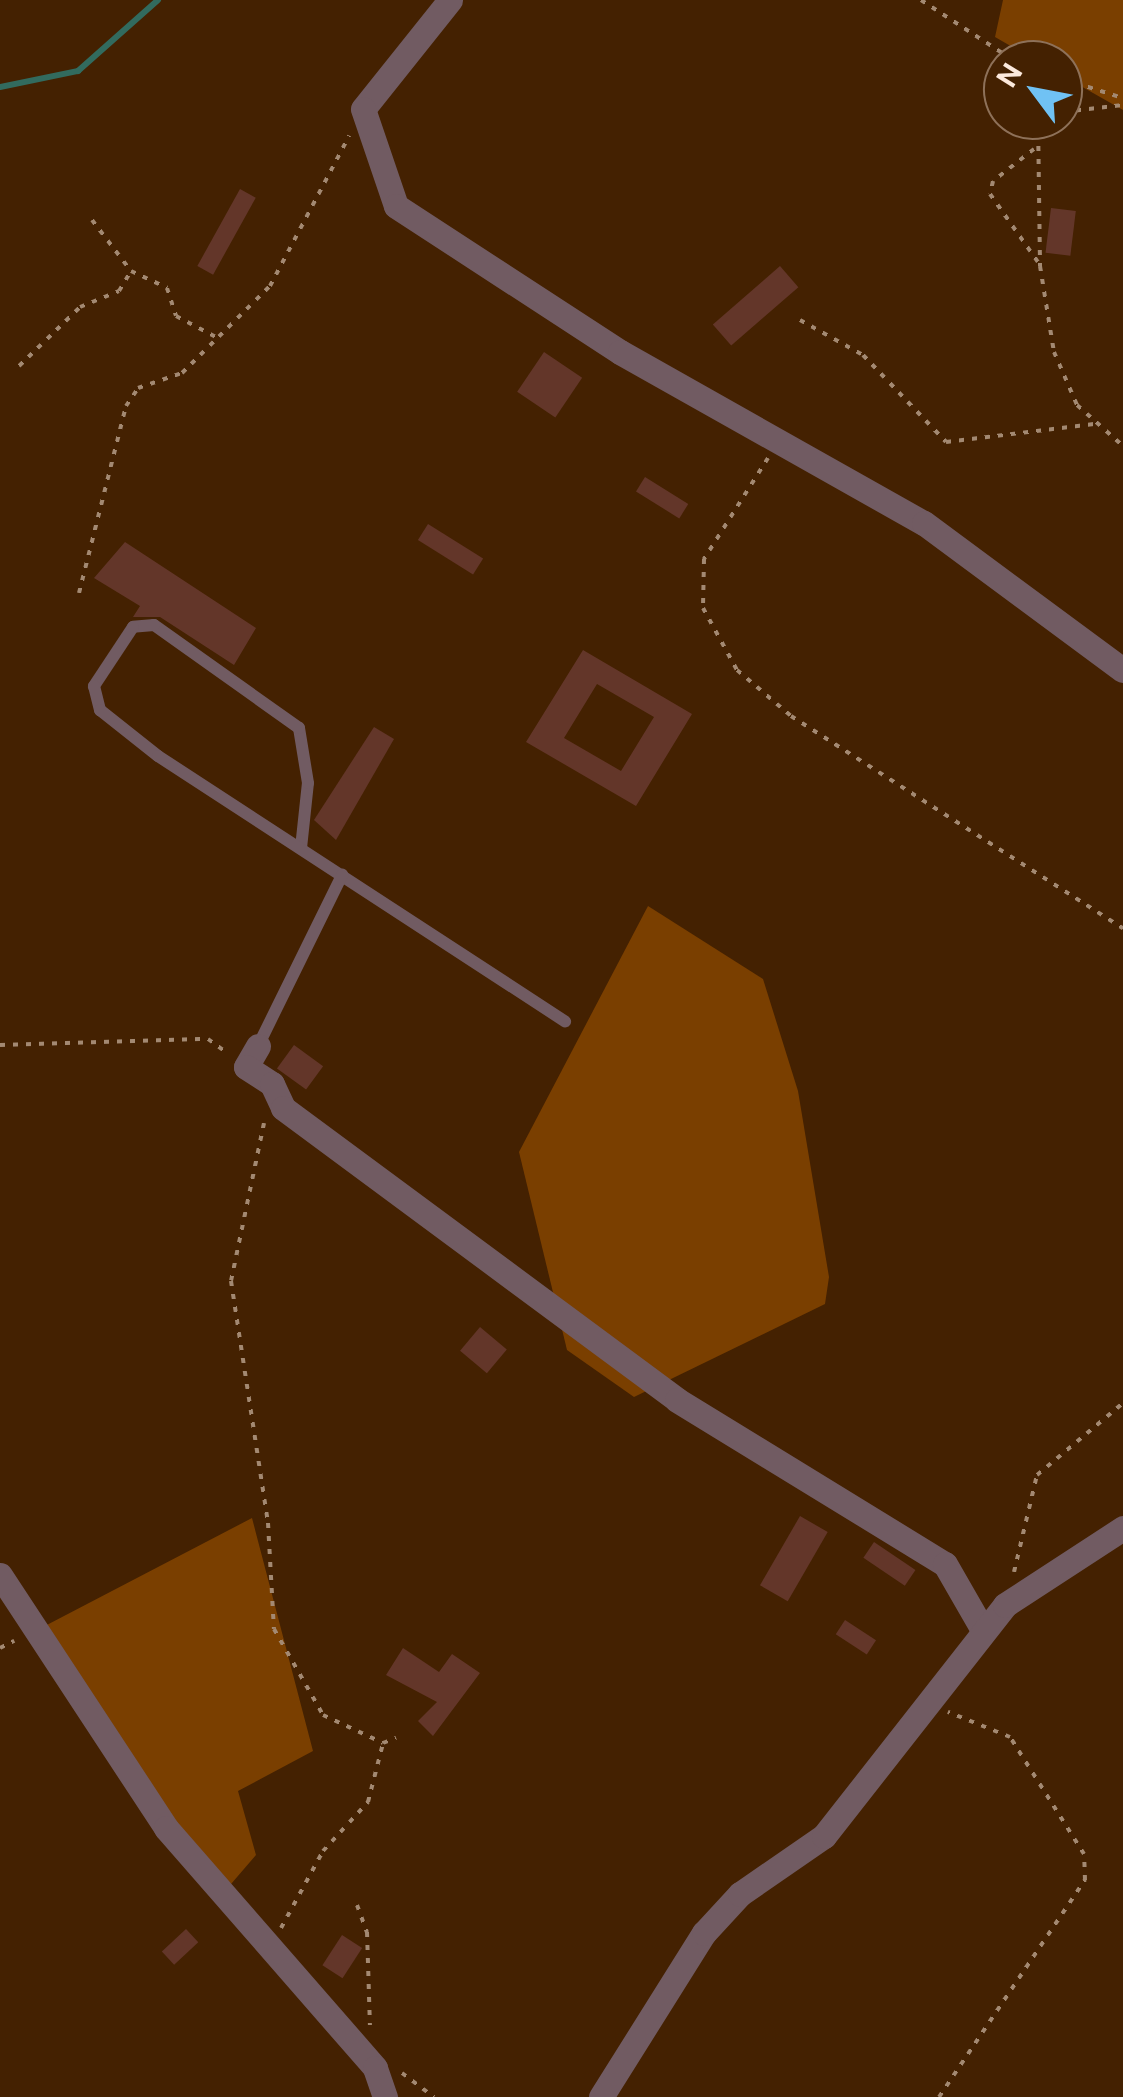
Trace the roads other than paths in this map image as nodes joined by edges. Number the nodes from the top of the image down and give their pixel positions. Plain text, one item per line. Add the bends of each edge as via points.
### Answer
1 (450, 0) edge
2 (1123, 670) edge
3 (301, 848) junction
4 (342, 875) junction
5 (565, 1021) dead end
6 (252, 1057) joint
7 (1123, 1528) edge
8 (0, 1575) edge
9 (983, 1630) junction
10 (384, 2097) edge
11 (601, 2097) edge

1 - 2 street via 363,110 396,206 620,352 924,524
3 - 3 lane via 308,783 299,728 154,625 133,628 94,686 100,710
3 - 4 lane
4 - 5 lane
4 - 6 lane
6 - 9 street via 283,1108 661,1388 945,1564
7 - 9 street via 1006,1605
8 - 10 street via 166,1828 375,2068
9 - 11 street via 824,1836 740,1894 704,1933

